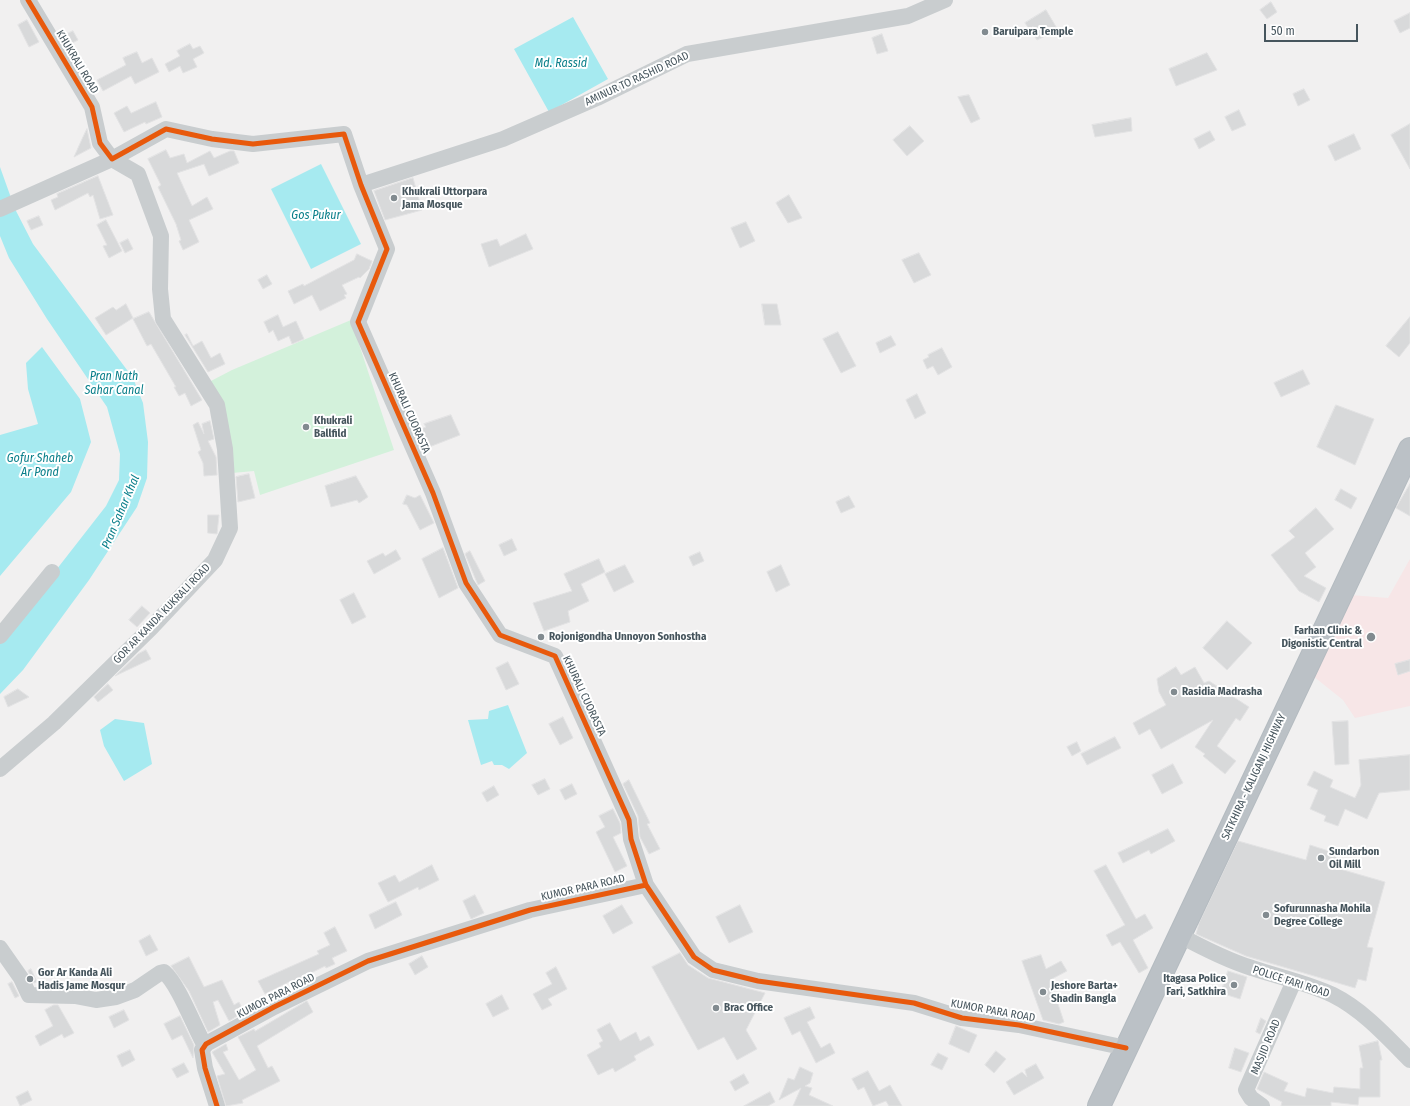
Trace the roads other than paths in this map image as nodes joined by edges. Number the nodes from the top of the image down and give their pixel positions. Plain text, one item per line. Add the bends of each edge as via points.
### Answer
1 (28, 0) edge
2 (945, 0) edge
3 (112, 159) junction
4 (361, 185) junction
5 (0, 209) edge
6 (1410, 449) edge
7 (52, 572) dead end
8 (0, 636) edge
9 (0, 769) edge
10 (646, 885) junction
11 (1179, 935) junction
12 (0, 948) edge
13 (1294, 981) junction
14 (205, 1046) junction
15 (1126, 1048) junction
16 (1410, 1060) edge
17 (217, 1106) edge
18 (1099, 1106) edge
19 (1262, 1106) edge

1 - 3 street, KHUKRALI ROAD via 92,108 100,143
2 - 4 street, AMINUR TO RASHID ROAD via 908,16 686,54 597,98 503,139
3 - 4 street, KHURALI CUORASTA via 166,129 253,144 344,134
3 - 5 street
3 - 9 street, GOR AR KANDA KUKRALI ROAD via 138,174 161,236 162,319 217,405 225,449 230,528 215,560 54,723
4 - 10 street, KHURALI CUORASTA via 387,249 358,322 433,493 466,583 500,635 555,656 629,820 631,839
6 - 11 highway, SATKHIRA - KALIGANJ HIGHWAY
7 - 8 street
10 - 14 street, KUMOR PARA ROAD via 530,910 368,961 274,1007
10 - 15 street, KUMOR PARA ROAD via 694,957 712,970 758,981 914,1003 962,1018 1019,1025
11 - 13 street, POLICE FARI ROAD via 1210,952 1250,968
11 - 15 highway, SATKHIRA - KALIGANJ HIGHWAY
12 - 14 street via 29,995 75,996 96,1000 116,997 135,990 164,972
13 - 16 street, POLICE FARI ROAD via 1334,995 1372,1022
13 - 19 street, MASJID ROAD via 1246,1090 1251,1098
14 - 17 street via 202,1050 205,1068
15 - 18 highway, SATKHIRA - KALIGANJ HIGHWAY

